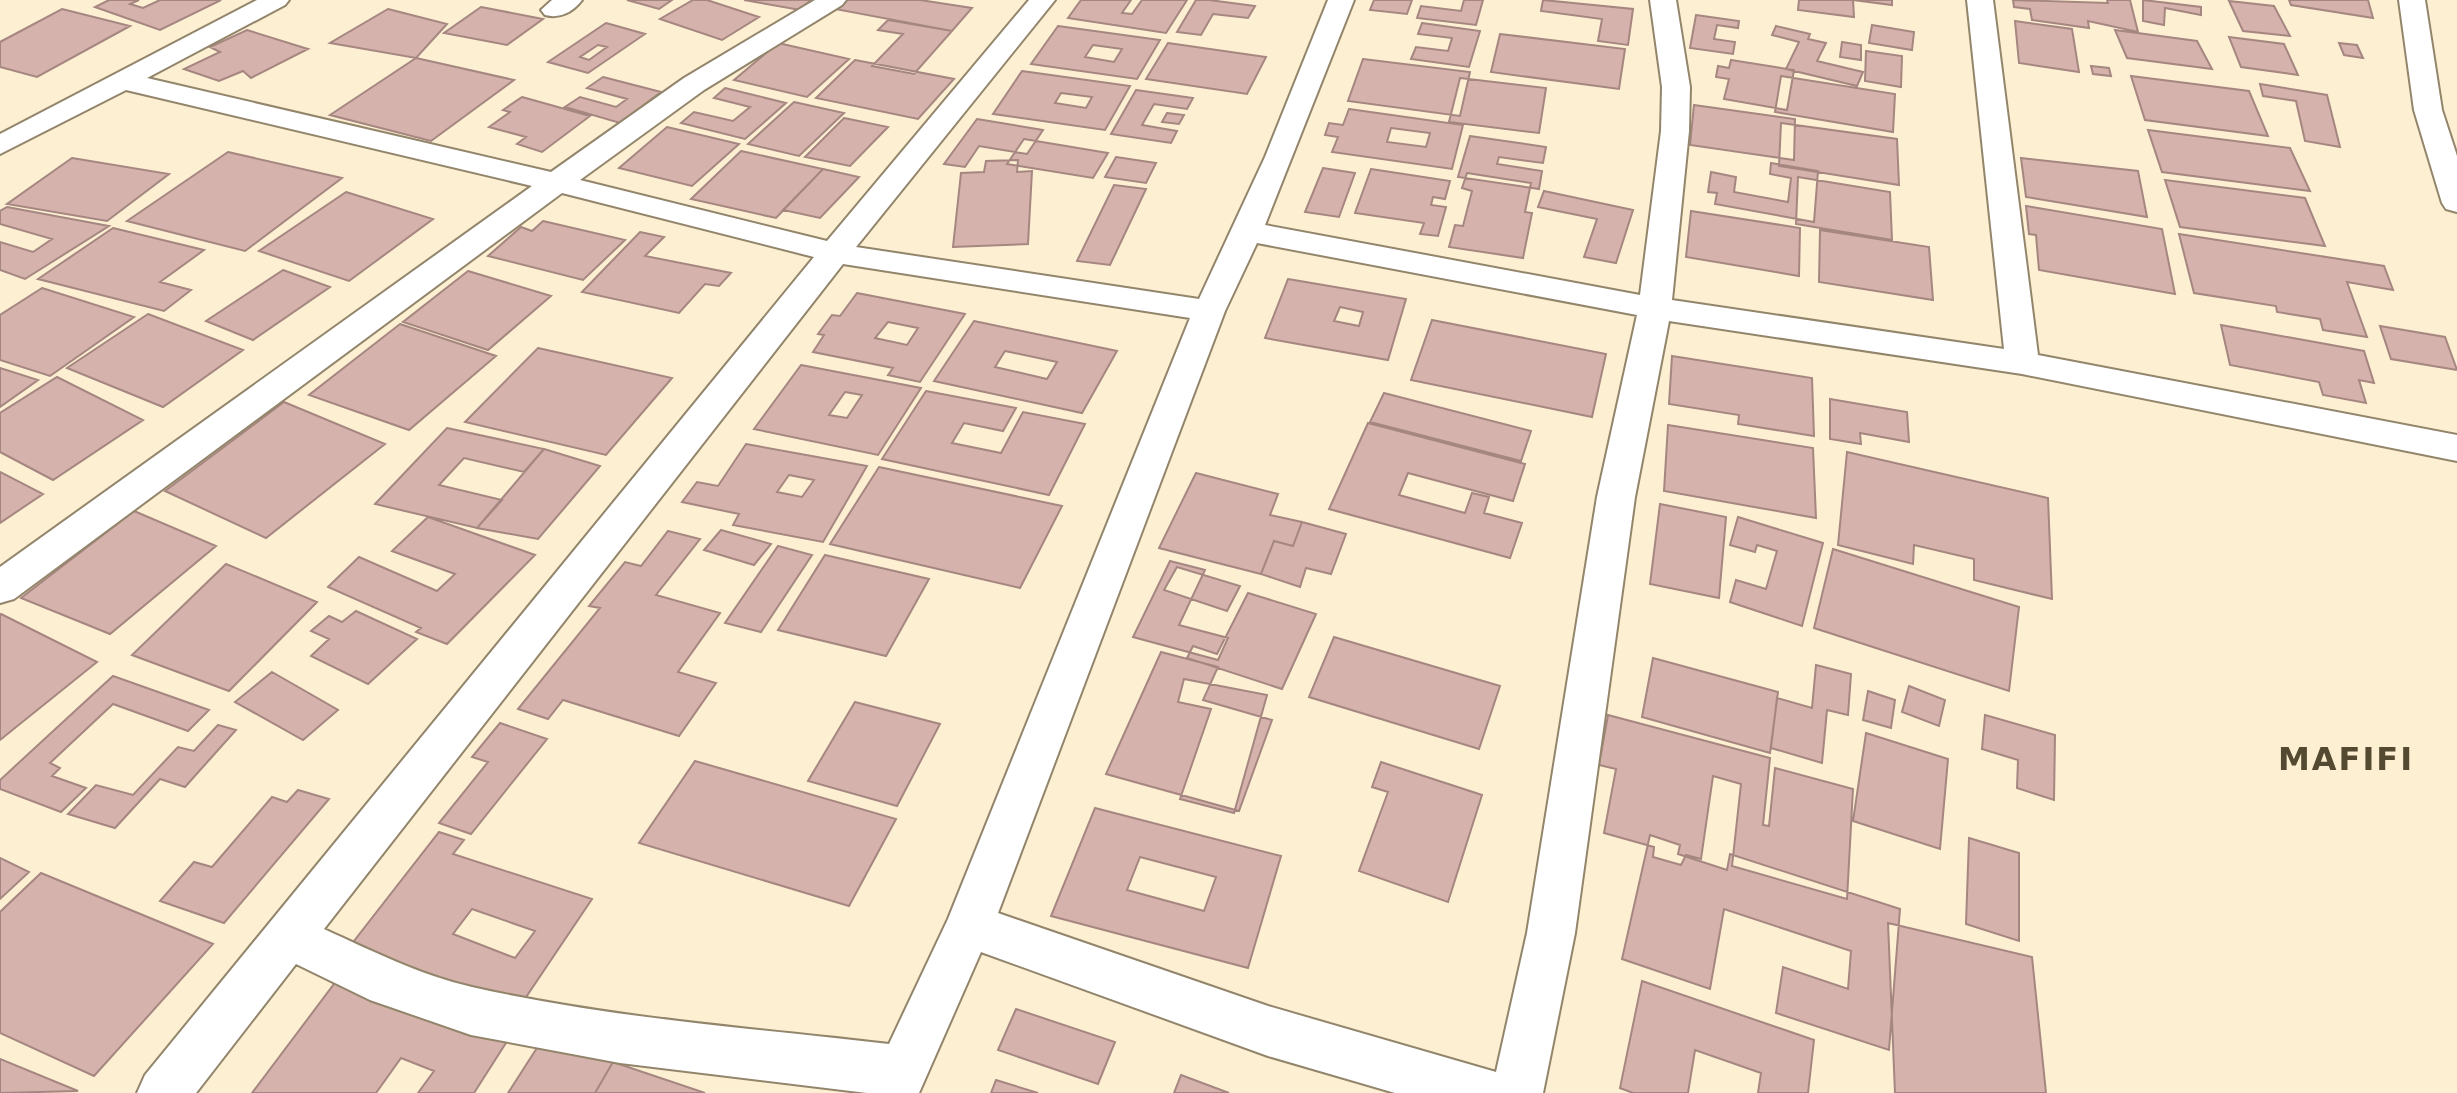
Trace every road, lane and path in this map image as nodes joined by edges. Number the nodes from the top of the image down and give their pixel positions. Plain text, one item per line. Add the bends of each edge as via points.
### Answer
1 (276, 0) edge
2 (833, 0) edge
3 (1042, 0) edge
4 (1341, 0) edge
5 (1662, 0) edge
6 (1980, 0) edge
7 (2412, 0) edge
8 (124, 81) junction
9 (0, 145) edge
10 (558, 183) junction
11 (2457, 203) edge
12 (1248, 232) junction
13 (835, 253) junction
14 (1656, 308) junction
15 (1209, 311) junction
16 (2022, 363) junction
17 (2457, 449) edge
18 (0, 588) edge
19 (969, 925) junction
20 (289, 936) junction
21 (898, 1082) edge
22 (163, 1093) edge
23 (1483, 1093) edge
24 (1517, 1093) edge

1 - 8 street
2 - 10 street via 694,84
3 - 13 street
4 - 12 street
5 - 14 street via 1676,98
6 - 16 street
7 - 11 street via 2428,110
8 - 9 street
8 - 10 street
10 - 13 street
10 - 18 street
12 - 14 street
12 - 15 street
13 - 15 street
13 - 20 street
14 - 16 street
14 - 24 street via 1616,497 1551,933
15 - 19 street
16 - 17 street
19 - 21 street
19 - 23 street via 1268,1031
20 - 21 street via 387,983 471,1011
20 - 22 street

